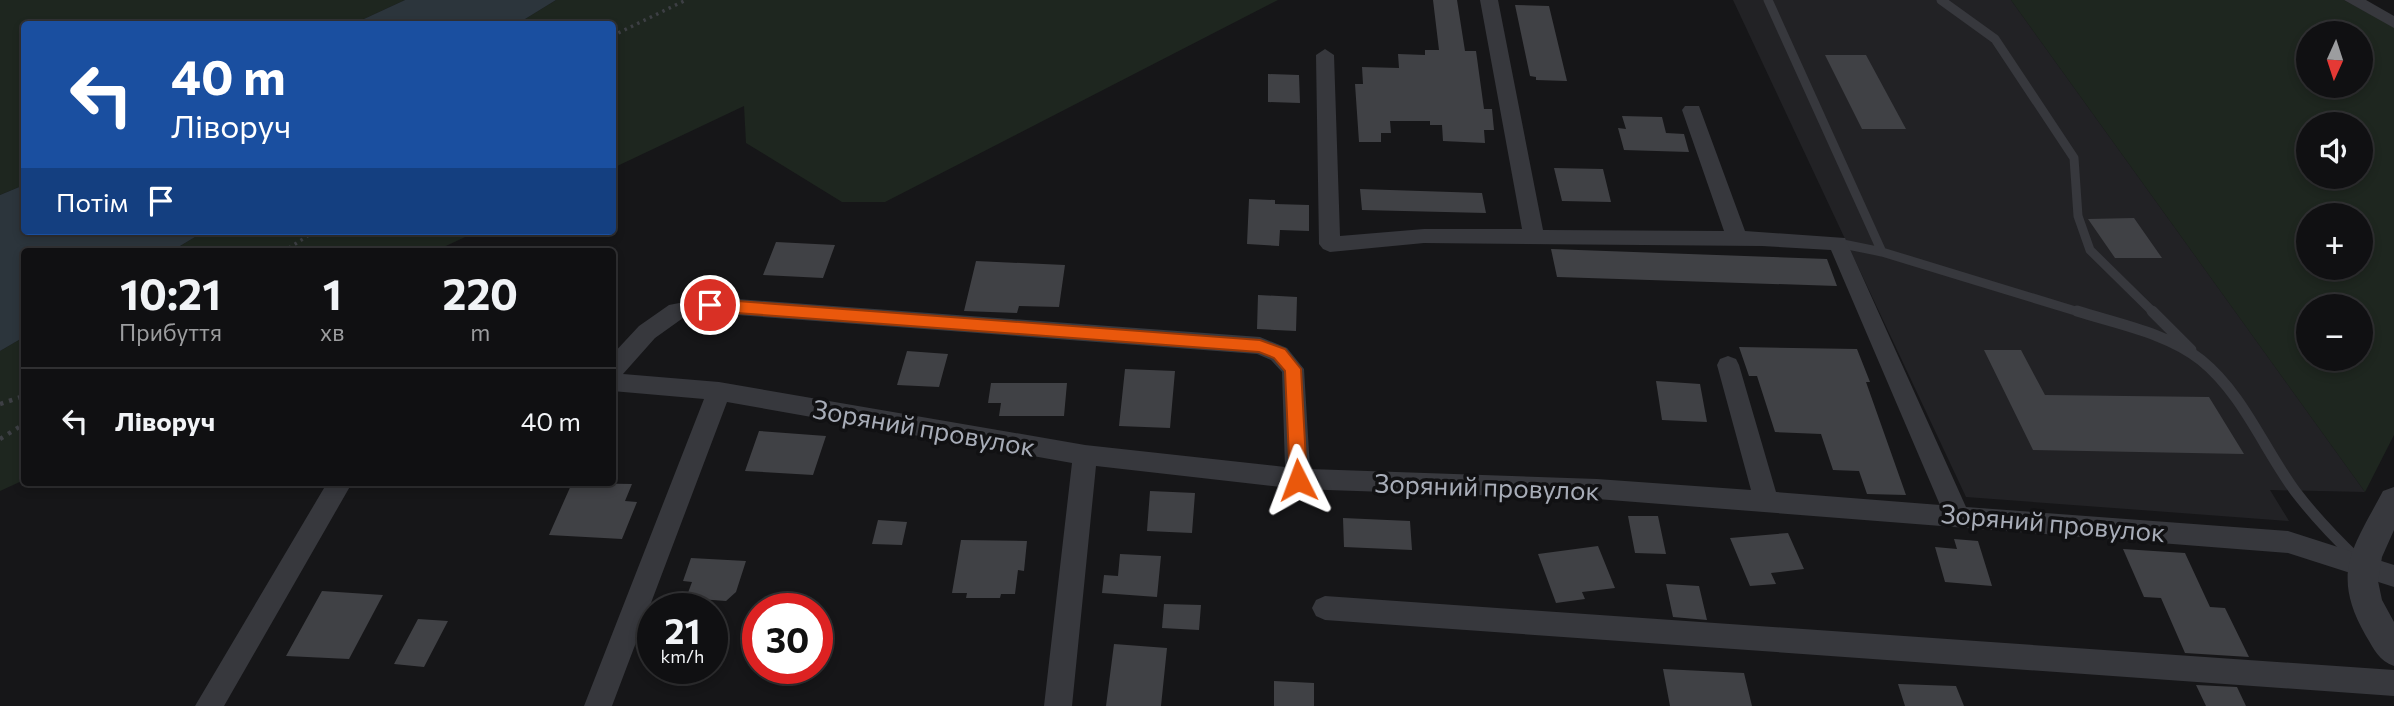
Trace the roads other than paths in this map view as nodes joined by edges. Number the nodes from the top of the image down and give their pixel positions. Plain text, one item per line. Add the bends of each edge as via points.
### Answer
1 (1489, 0) edge
2 (1768, 0) edge
3 (1941, 0) edge
4 (2353, 0) edge
5 (2394, 23) edge
6 (1325, 55) dead end
7 (1692, 110) dead end
8 (1534, 237) junction
9 (1737, 238) junction
10 (1838, 243) junction
11 (1882, 252) junction
12 (2200, 359) junction
13 (1728, 365) dead end
14 (616, 367) edge
15 (616, 382) edge
16 (719, 391) junction
17 (1085, 455) junction
18 (1298, 480) junction
19 (338, 486) edge
20 (2394, 500) edge
21 (1766, 501) junction
22 (1957, 514) junction
23 (2364, 565) junction
24 (2394, 576) edge
25 (1325, 608) dead end
26 (2394, 651) edge
27 (2394, 683) edge
28 (209, 706) edge
29 (598, 706) edge
30 (1058, 706) edge

1 - 8 street
2 - 11 lane
3 - 12 lane via 1996,39 2074,158 2078,216 2090,250
4 - 5 street
6 - 8 street via 1331,244 1424,236
7 - 9 street
8 - 9 street
9 - 10 street
10 - 11 lane
10 - 22 street
11 - 12 lane via 2160,337
12 - 23 lane via 2223,381 2295,491
13 - 21 street
14 - 18 street via 647,332 677,311 710,305 1260,346 1279,354 1293,369
15 - 16 street, Зоряний провулок
16 - 17 street, Зоряний провулок
16 - 29 street
17 - 18 street, Зоряний провулок
17 - 30 street
18 - 21 street, Зоряний провулок via 1597,488
19 - 28 street
20 - 23 street
21 - 22 street, Зоряний провулок
22 - 23 street, Зоряний провулок via 2288,542
23 - 24 street, Зоряний провулок
23 - 26 street via 2363,591
25 - 27 street

